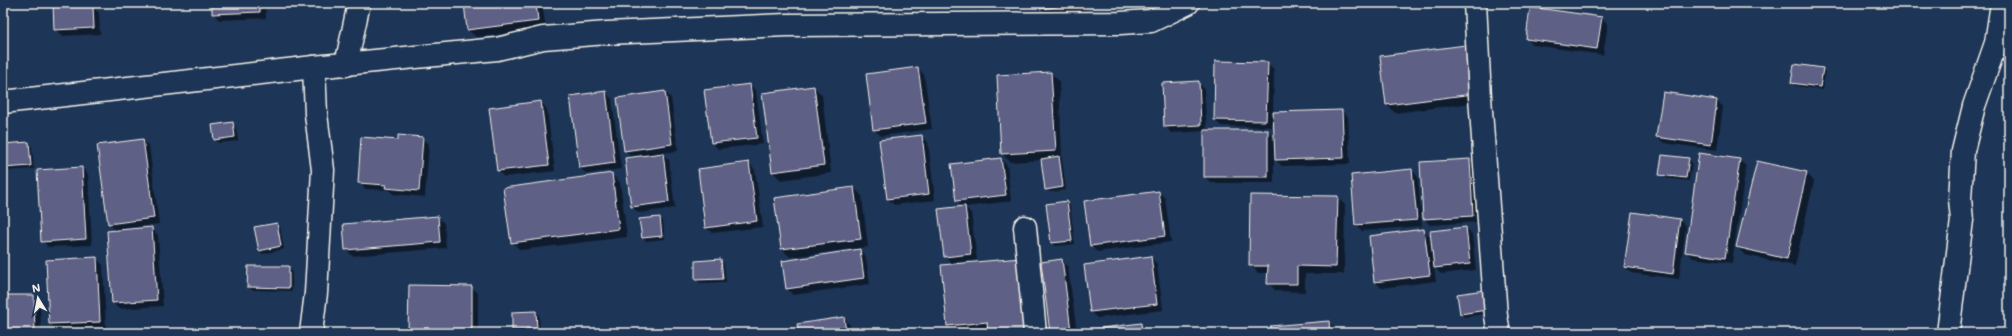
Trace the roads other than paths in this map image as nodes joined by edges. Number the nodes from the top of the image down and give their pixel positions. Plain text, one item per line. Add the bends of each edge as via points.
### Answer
1 (359, 3) edge
2 (1188, 3) edge
3 (1475, 3) edge
4 (2002, 3) edge
5 (346, 65) junction
6 (314, 67) junction
7 (3, 102) edge
8 (1025, 227) dead end
9 (311, 333) edge
10 (1035, 333) edge
11 (1499, 333) edge
12 (1948, 333) edge

1 - 5 street
2 - 5 street via 1151,21 787,25 607,33 543,38 497,49
3 - 11 street
4 - 12 street via 1996,43 1974,106 1963,151 1960,199 1962,220
5 - 6 street
6 - 7 street
6 - 9 street via 316,114 323,170 316,293
8 - 10 street

